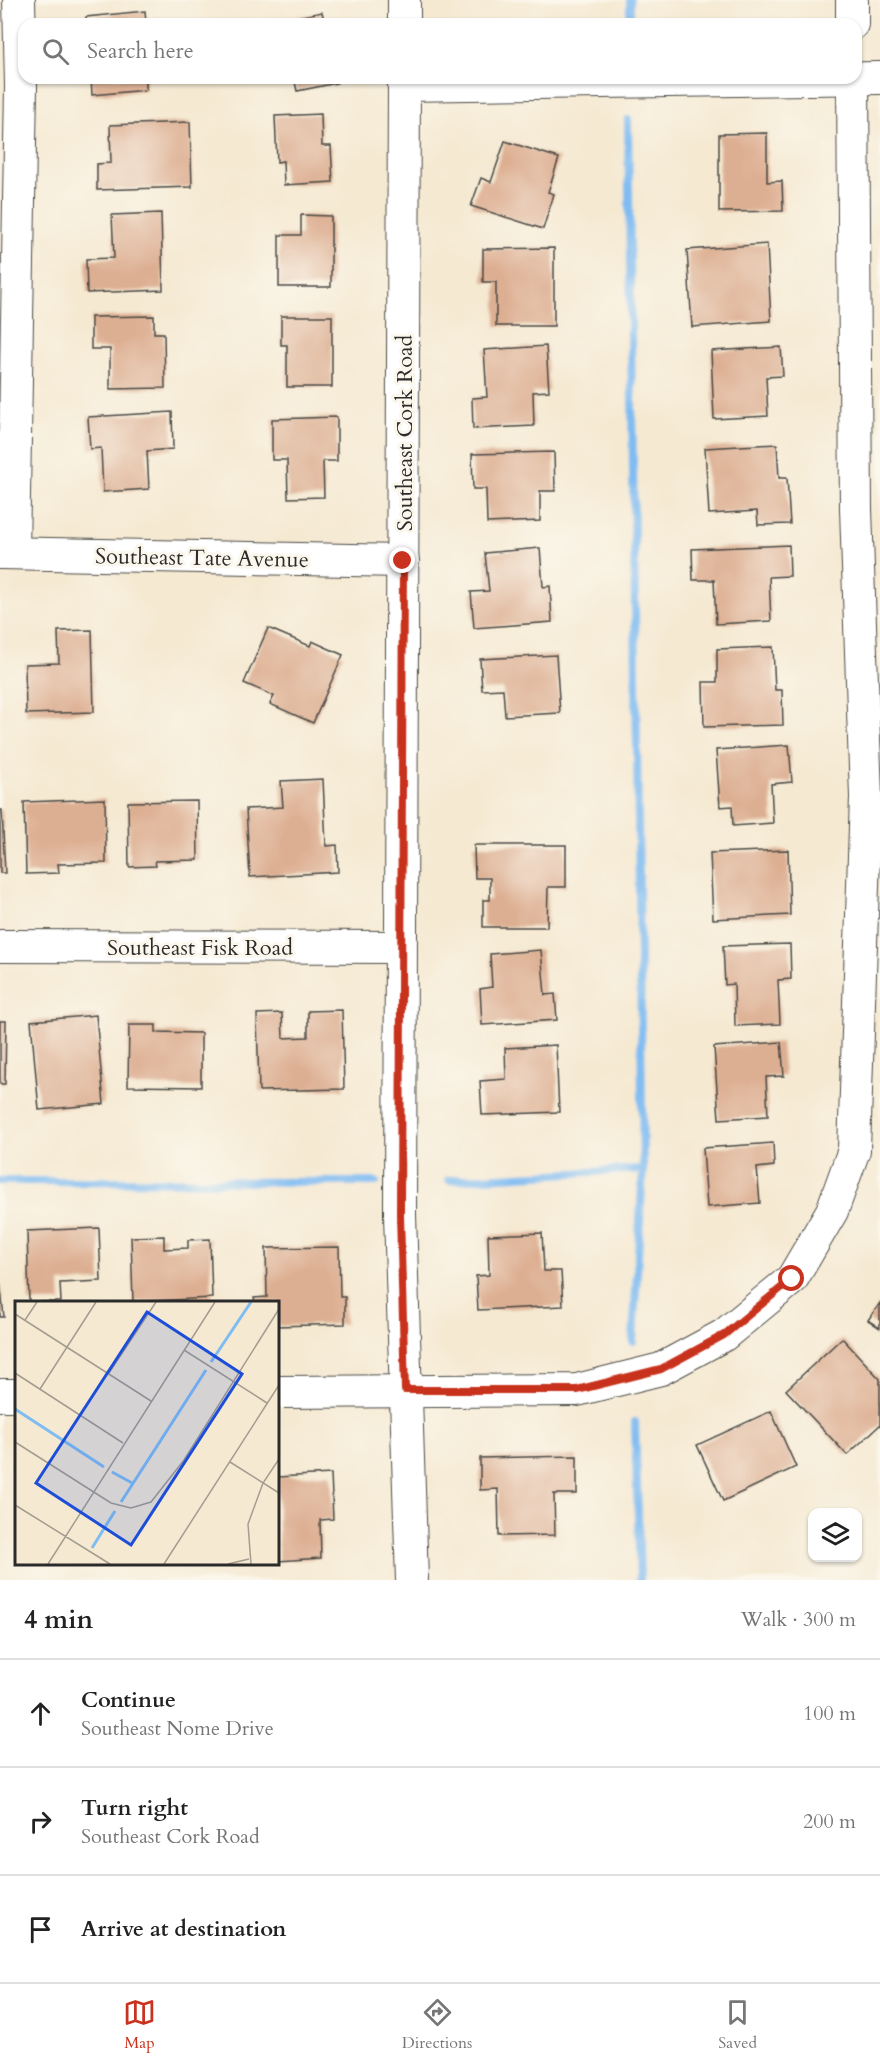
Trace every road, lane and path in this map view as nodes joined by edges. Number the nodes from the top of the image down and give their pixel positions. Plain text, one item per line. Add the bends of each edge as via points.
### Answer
1 (20, 0) edge
2 (404, 0) edge
3 (852, 0) edge
4 (20, 18) edge
5 (404, 18) edge
6 (852, 18) edge
7 (862, 78) edge
8 (880, 78) edge
9 (21, 84) edge
10 (404, 84) edge
11 (853, 84) edge
12 (7, 553) edge
13 (403, 561) junction
14 (0, 946) edge
15 (400, 947) junction
16 (405, 1390) junction
17 (279, 1392) edge
18 (412, 1580) edge

1 - 4 street
2 - 5 street
3 - 6 street
7 - 8 street
9 - 12 street
10 - 13 street, Southeast Cork Road
11 - 16 street via 856,509 866,797 854,1150 832,1211 792,1279 724,1335 661,1369 577,1390
12 - 13 street, Southeast Tate Avenue
13 - 15 street, Southeast Cork Road
14 - 15 street, Southeast Fisk Road
15 - 16 street, Southeast Cork Road via 400,1215
16 - 17 street
16 - 18 street, Southeast Cork Road

